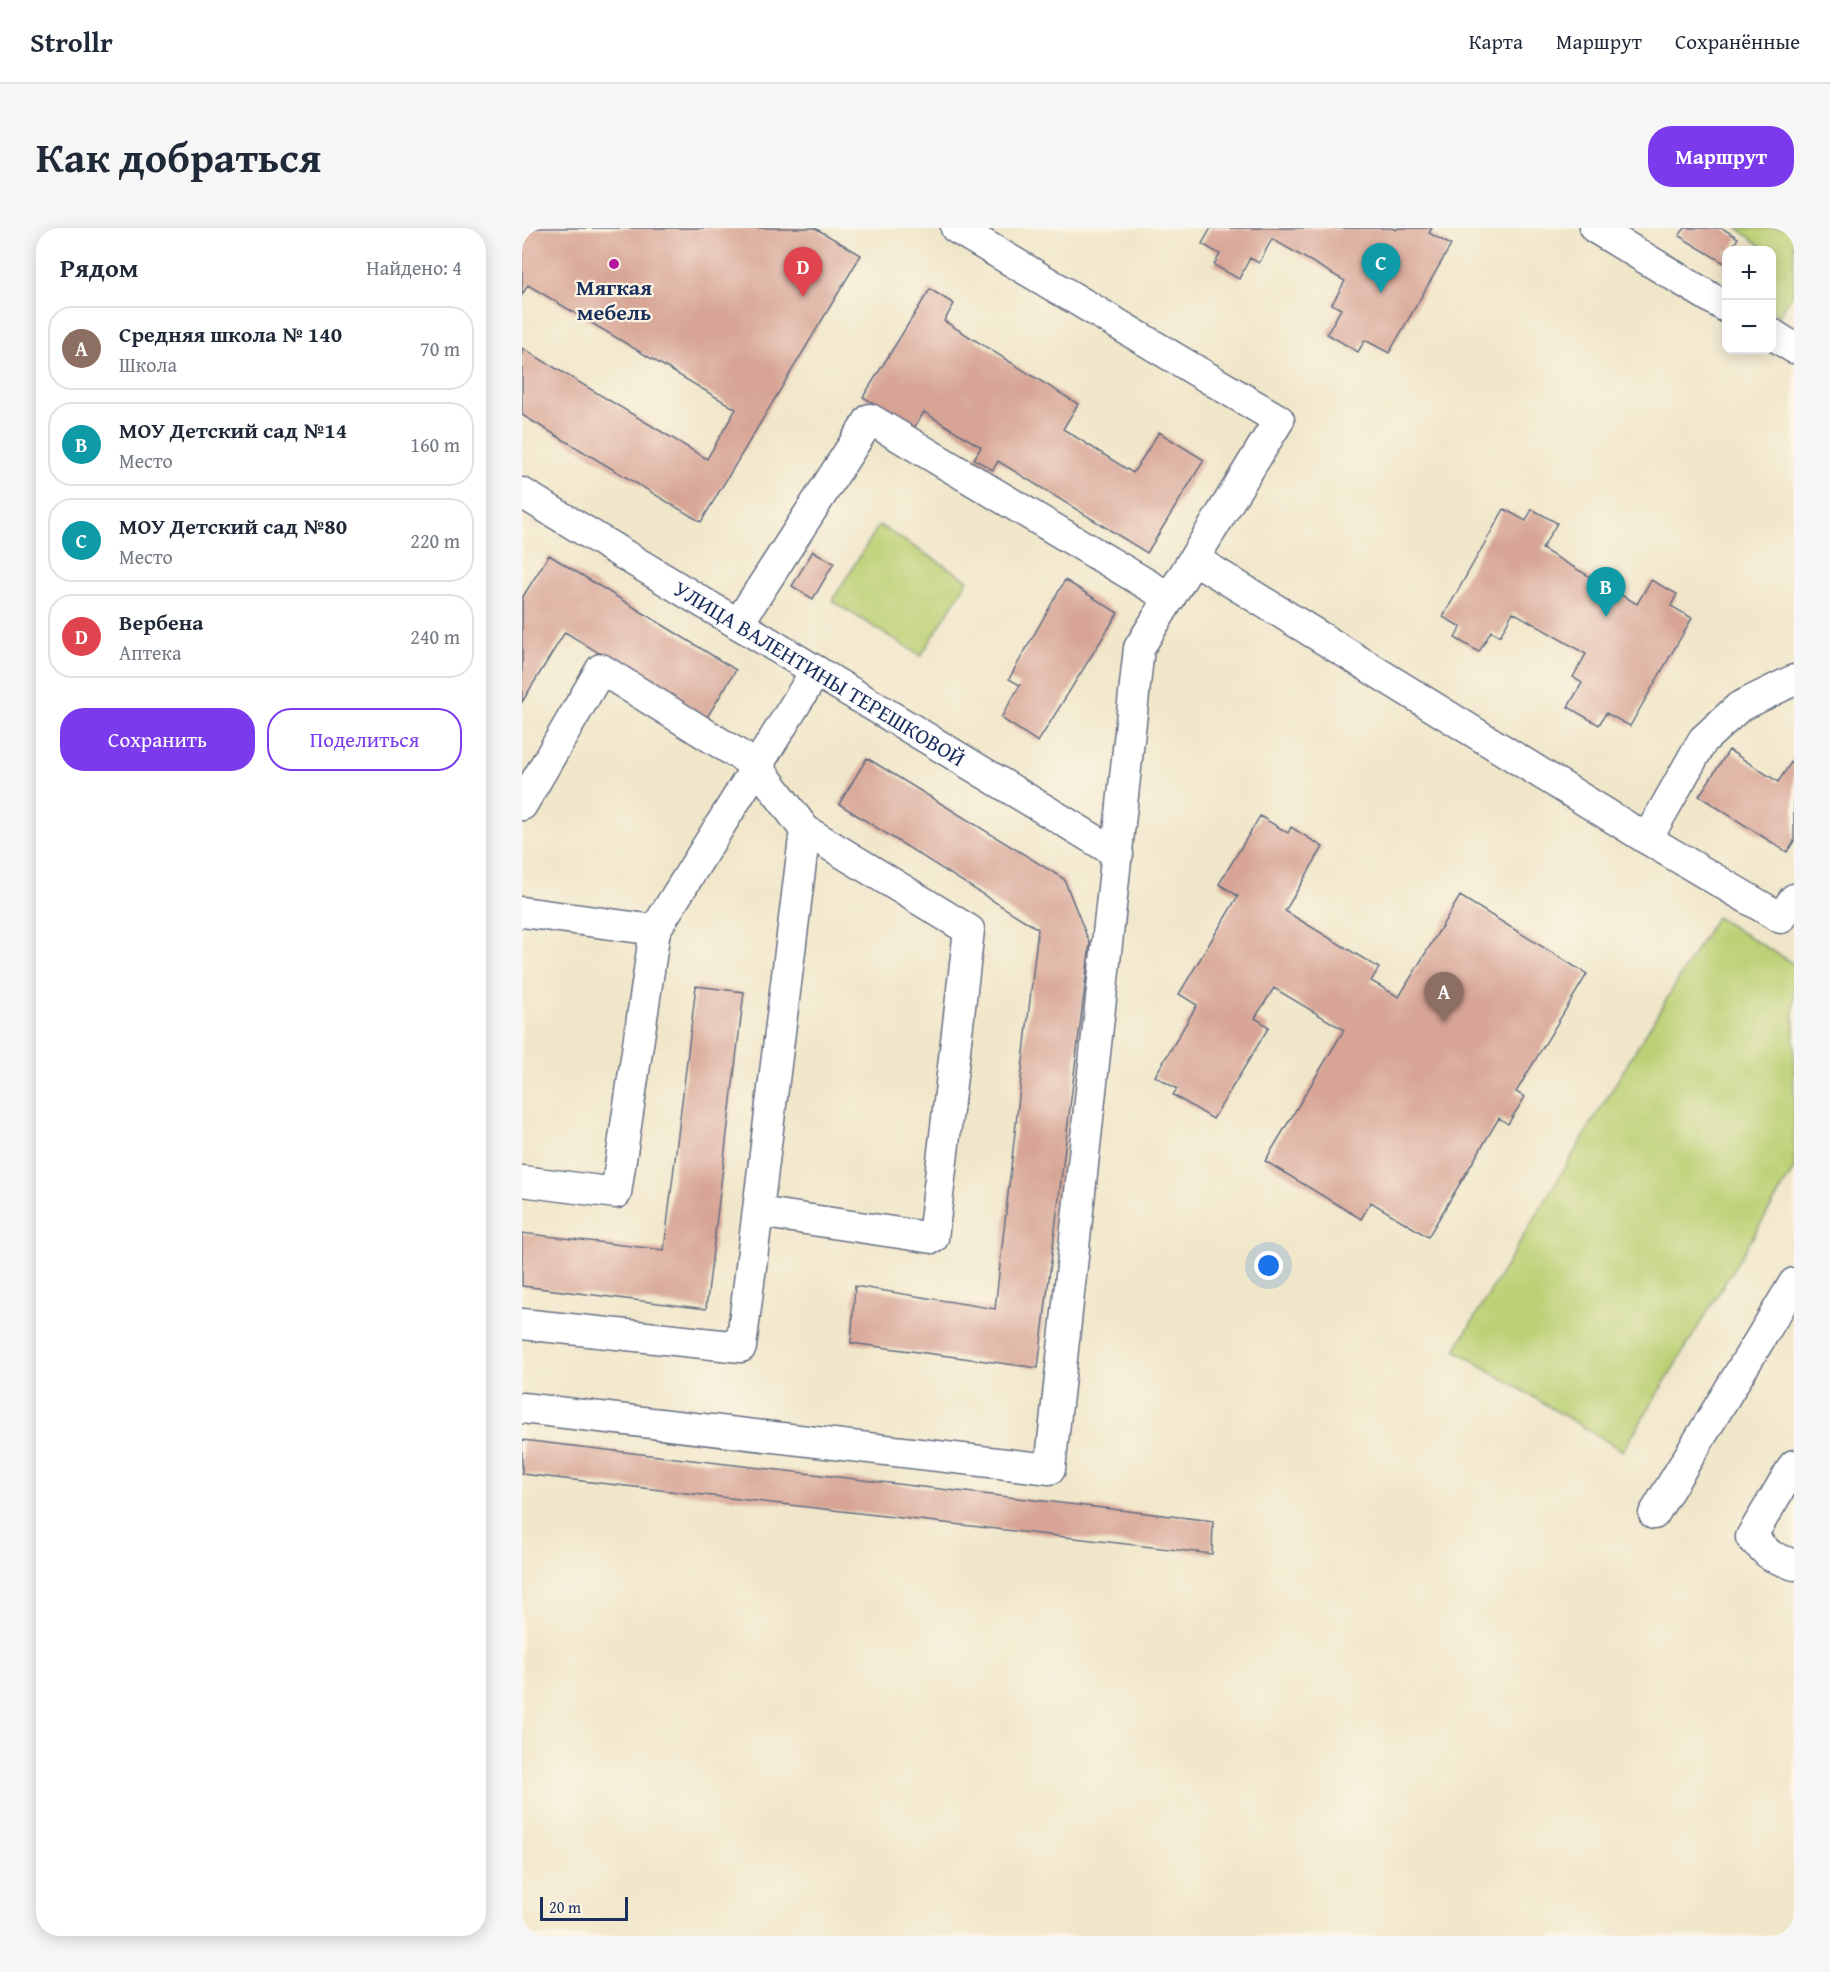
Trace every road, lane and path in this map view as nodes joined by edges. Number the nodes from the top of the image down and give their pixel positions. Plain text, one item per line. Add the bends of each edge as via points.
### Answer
1 (956, 228) edge
2 (1596, 228) edge
3 (987, 236) edge
4 (1722, 305) edge
5 (1776, 337) edge
6 (1794, 348) edge
7 (522, 493) edge
8 (1194, 560) junction
9 (1170, 598) junction
10 (738, 624) junction
11 (816, 671) junction
12 (1794, 680) edge
13 (758, 766) junction
14 (522, 805) edge
15 (805, 830) junction
16 (1647, 839) junction
17 (1118, 854) junction
18 (522, 912) edge
19 (1790, 914) edge
20 (655, 930) junction
21 (522, 1181) edge
22 (758, 1212) junction
23 (1794, 1283) edge
24 (522, 1324) edge
25 (522, 1408) edge
26 (1794, 1465) edge
27 (1654, 1514) dead end
28 (1794, 1565) edge

1 - 3 street
2 - 4 street
3 - 8 street via 1280,420
5 - 6 street
7 - 10 street, УЛИЦА ВАЛЕНТИНЫ ТЕРЕШКОВОЙ
8 - 9 street
8 - 16 street
9 - 10 street via 870,419
9 - 17 street via 1139,648
10 - 11 street, УЛИЦА ВАЛЕНТИНЫ ТЕРЕШКОВОЙ
11 - 13 street
11 - 17 street, УЛИЦА ВАЛЕНТИНЫ ТЕРЕШКОВОЙ
12 - 16 street via 1739,707 1703,740
13 - 14 street via 601,669
13 - 15 street
13 - 20 street
15 - 22 street
15 - 22 street via 969,930 933,1238
16 - 19 street
17 - 25 street via 1050,1469
18 - 20 street
20 - 21 street via 616,1193
22 - 24 street via 741,1347
23 - 27 street
26 - 28 street via 1751,1537 1771,1556

